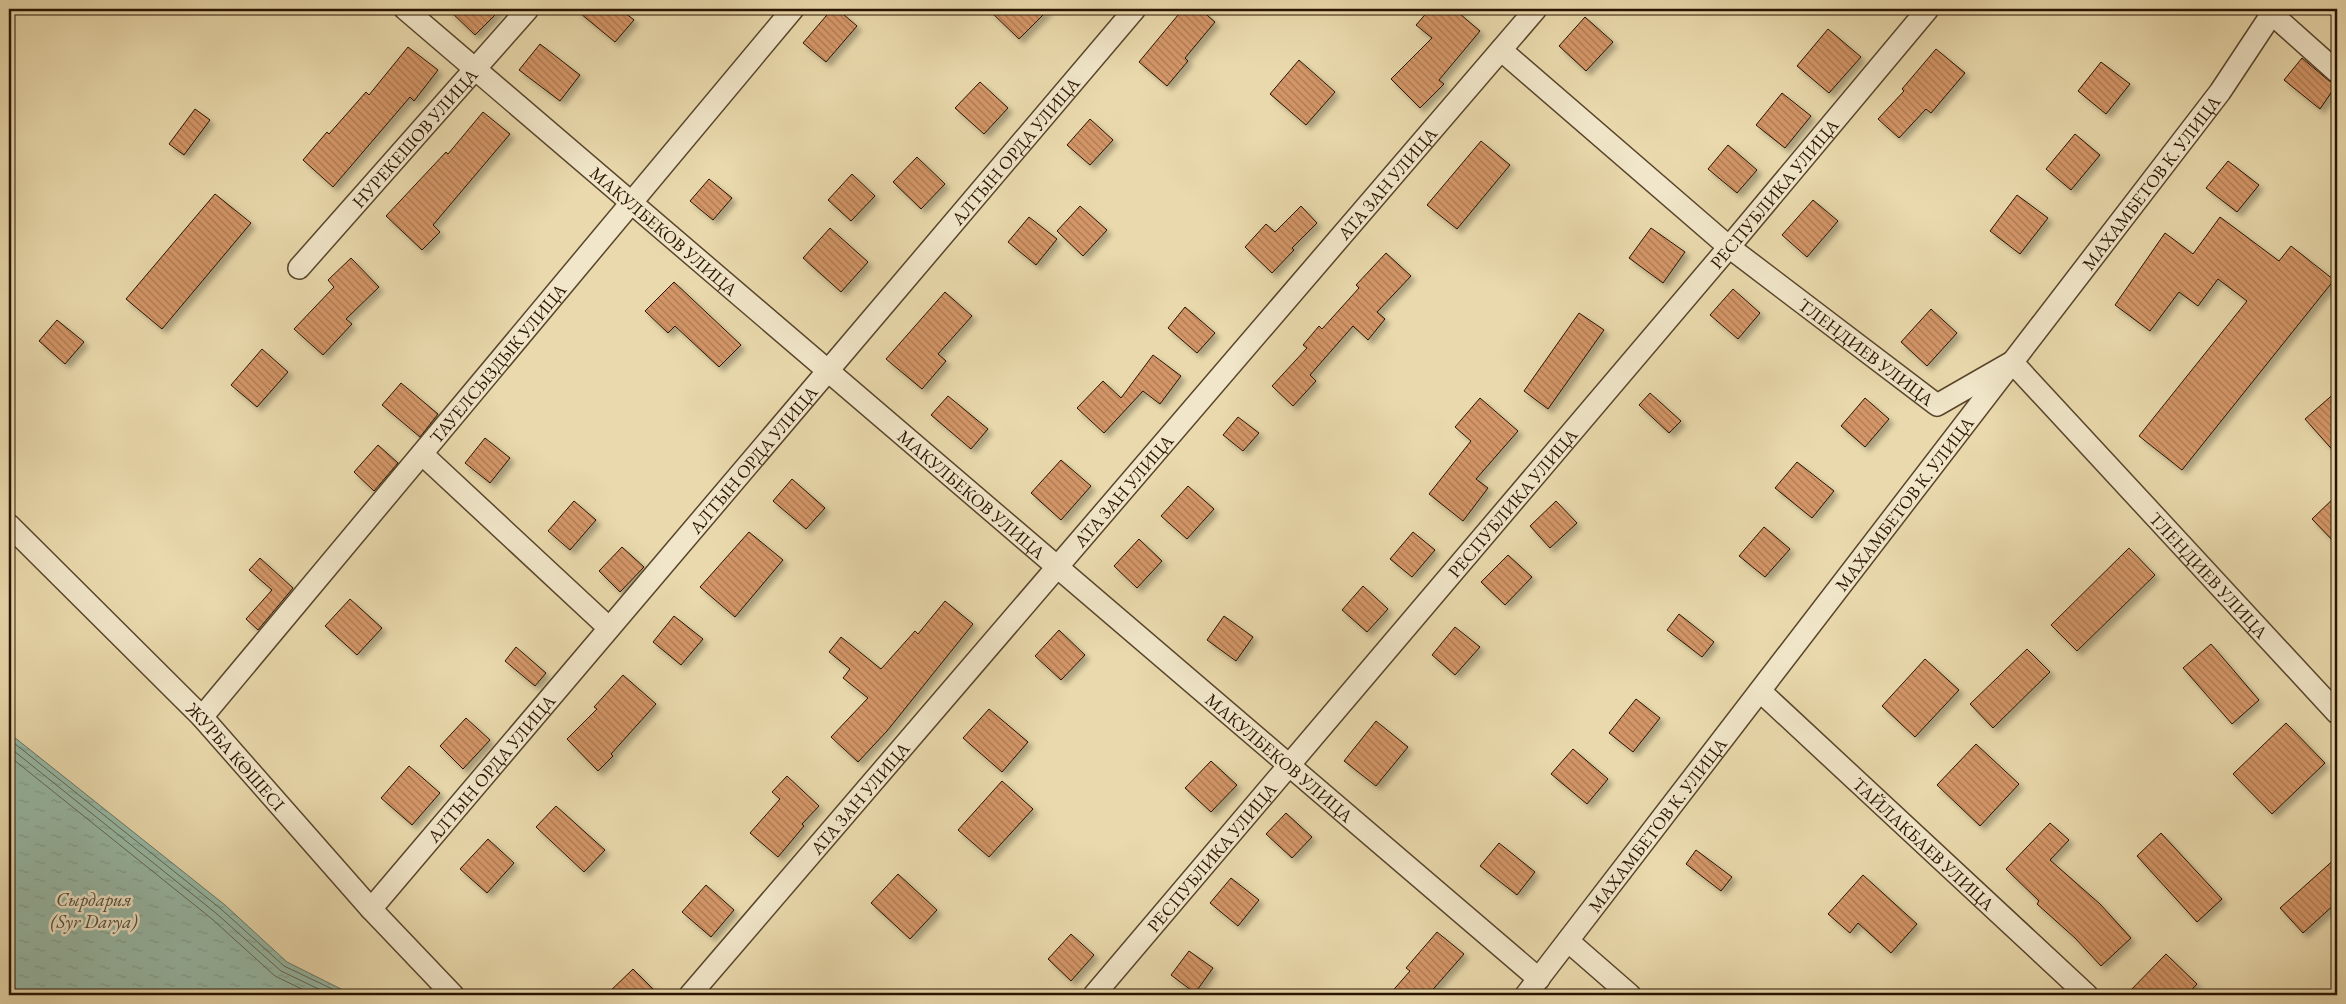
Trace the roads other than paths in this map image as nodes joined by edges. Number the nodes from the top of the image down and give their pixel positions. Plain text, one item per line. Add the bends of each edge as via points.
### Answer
1 (405, 9) edge
2 (528, 9) edge
3 (792, 9) edge
4 (1135, 9) edge
5 (1536, 9) edge
6 (1928, 9) edge
7 (2274, 11) edge
8 (1501, 50) junction
9 (475, 69) junction
10 (2337, 72) edge
11 (632, 202) junction
12 (1729, 247) junction
13 (299, 268) dead end
14 (2012, 362) junction
15 (828, 370) junction
16 (422, 454) junction
17 (9, 525) edge
18 (1058, 566) junction
19 (609, 628) junction
20 (1760, 691) junction
21 (2337, 713) edge
22 (202, 717) junction
23 (1290, 764) junction
24 (371, 908) junction
25 (1568, 941) junction
26 (1533, 987) edge
27 (453, 995) edge
28 (690, 995) edge
29 (1094, 995) edge
30 (1630, 995) edge
31 (2087, 995) edge

1 - 9 street, МАКУЛБЕКОВ УЛИЦА
2 - 9 street, НУРЕКЕШОВ УЛИЦА
3 - 11 street, ТАУЕЛСЫЗДЫК УЛИЦА
4 - 15 street, АЛТЫН ОРДА УЛИЦА
5 - 8 street, АТА ЗАН УЛИЦА
6 - 12 street, РЕСПУБЛИКА УЛИЦА
7 - 10 street
7 - 14 street, МАХАМБЕТОВ К. УЛИЦА via 2220,92
8 - 12 street, ТЛЕНДИЕВ УЛИЦА
8 - 18 street, АТА ЗАН УЛИЦА
9 - 11 street, МАКУЛБЕКОВ УЛИЦА
9 - 13 street, НУРЕКЕШОВ УЛИЦА
11 - 15 street, МАКУЛБЕКОВ УЛИЦА
11 - 16 street, ТАУЕЛСЫЗДЫК УЛИЦА
12 - 14 street, ТЛЕНДИЕВ УЛИЦА via 1937,405
12 - 23 street, РЕСПУБЛИКА УЛИЦА
14 - 20 street, МАХАМБЕТОВ К. УЛИЦА
14 - 21 street, ТЛЕНДИЕВ УЛИЦА
15 - 18 street, МАКУЛБЕКОВ УЛИЦА
15 - 19 street, АЛТЫН ОРДА УЛИЦА
16 - 19 street
16 - 22 street, ТАУЕЛСЫЗДЫК УЛИЦА
17 - 22 street, ЖУРБА КӨШЕСІ
18 - 23 street, МАКУЛБЕКОВ УЛИЦА
18 - 28 street, АТА ЗАН УЛИЦА
19 - 24 street, АЛТЫН ОРДА УЛИЦА
20 - 25 street, МАХАМБЕТОВ К. УЛИЦА
20 - 31 street, ТАЙЛАКБАЕВ УЛИЦА
22 - 24 street, ЖУРБА КӨШЕСІ
23 - 26 street, МАКУЛБЕКОВ УЛИЦА
23 - 29 street, РЕСПУБЛИКА УЛИЦА
24 - 27 street, ЖУРБА КӨШЕСІ
25 - 26 street, МАХАМБЕТОВ К. УЛИЦА
25 - 30 street

